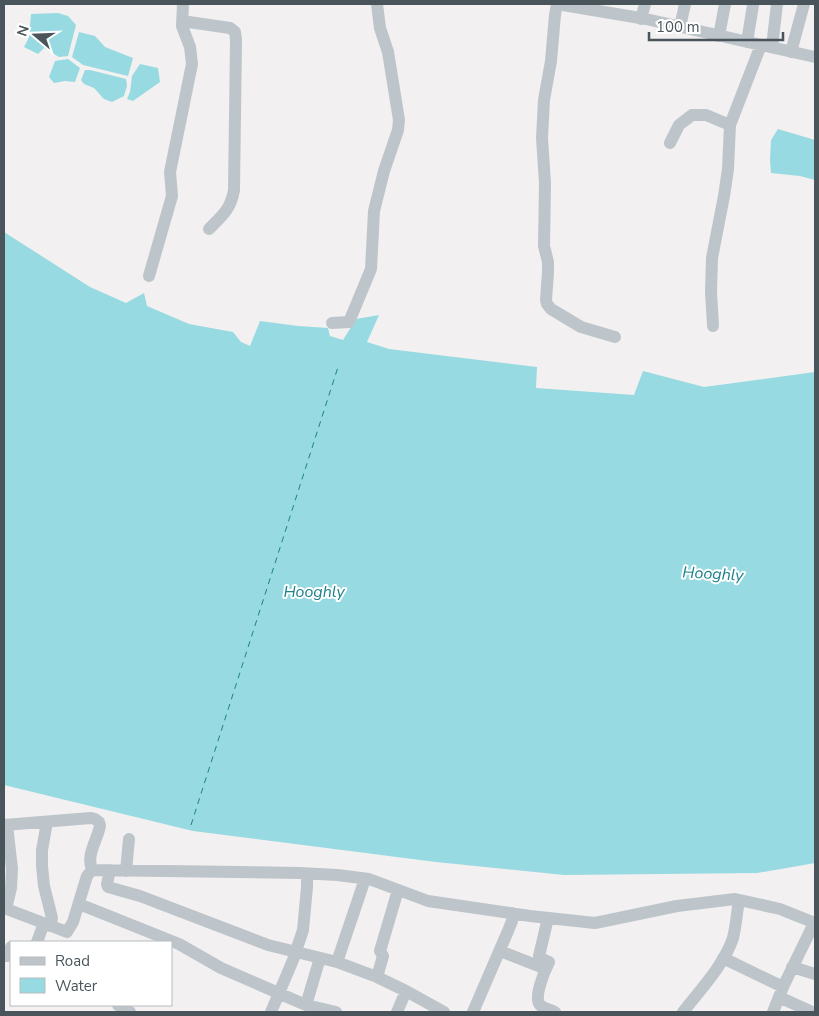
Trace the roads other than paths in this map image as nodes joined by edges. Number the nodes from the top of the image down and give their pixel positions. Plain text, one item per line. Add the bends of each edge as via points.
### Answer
1 (183, 4) edge
2 (377, 4) edge
3 (557, 4) edge
4 (646, 4) edge
5 (685, 4) edge
6 (725, 4) edge
7 (777, 4) edge
8 (804, 4) edge
9 (753, 5) dead end
10 (602, 8) edge
11 (620, 9) edge
12 (641, 19) junction
13 (182, 21) junction
14 (680, 27) junction
15 (718, 36) junction
16 (747, 42) junction
17 (766, 46) junction
18 (790, 52) junction
19 (815, 57) edge
20 (730, 125) junction
21 (670, 143) dead end
22 (209, 229) dead end
23 (149, 276) dead end
24 (332, 323) dead end
25 (713, 326) dead end
26 (615, 337) dead end
27 (47, 822) junction
28 (5, 825) edge
29 (129, 838) dead end
30 (92, 870) junction
31 (110, 870) junction
32 (126, 871) junction
33 (307, 874) junction
34 (365, 879) junction
35 (398, 890) junction
36 (739, 900) junction
37 (79, 904) junction
38 (5, 908) edge
39 (512, 913) junction
40 (548, 918) junction
41 (815, 923) edge
42 (47, 924) junction
43 (65, 937) edge
44 (38, 941) edge
45 (171, 941) edge
46 (172, 942) edge
47 (296, 951) junction
48 (500, 951) junction
49 (320, 958) junction
50 (723, 958) junction
51 (337, 962) junction
52 (792, 967) junction
53 (546, 969) junction
54 (815, 974) edge
55 (377, 977) junction
56 (406, 990) junction
57 (781, 992) junction
58 (279, 994) junction
59 (306, 1005) junction
60 (271, 1012) edge
61 (332, 1012) edge
62 (397, 1012) edge
63 (444, 1012) edge
64 (473, 1012) edge
65 (555, 1012) edge
66 (683, 1012) edge
67 (773, 1012) edge
68 (812, 1012) edge

1 - 13 street
2 - 24 street via 388,52 398,130 374,211 371,269 349,322
3 - 10 street
3 - 26 street via 542,138 544,246 548,262 546,300 551,309 581,327
4 - 12 street
5 - 14 street
6 - 15 street
7 - 17 street
8 - 18 street
9 - 16 street
10 - 11 street
11 - 12 street
12 - 14 street
13 - 22 street via 230,28 236,40 234,190 227,211
13 - 23 street via 192,64 170,172 172,196
14 - 15 street
15 - 16 street
16 - 17 street
17 - 18 street
17 - 20 street
18 - 19 street
20 - 21 street via 706,115 692,115 679,124
20 - 25 street via 728,169 712,258
27 - 28 street
27 - 30 street via 91,818 99,822 90,858
27 - 42 street via 42,866 52,918
28 - 38 street via 12,868
29 - 32 street
30 - 31 street
30 - 37 street via 87,876
31 - 32 street
31 - 47 street via 108,887 184,912 244,937
32 - 33 street
33 - 34 street
33 - 47 street via 303,930
34 - 35 street
34 - 51 street
35 - 39 street via 428,901
35 - 55 street via 380,951 383,956
36 - 40 street via 677,906 595,923
36 - 41 street via 780,909
36 - 50 street via 733,937
37 - 43 street
37 - 45 street
38 - 42 street
39 - 40 street
39 - 48 street
40 - 53 street via 539,956 549,962
41 - 52 street
42 - 43 street
42 - 44 street
46 - 58 street
47 - 49 street
47 - 58 street
48 - 53 street
48 - 64 street
49 - 51 street
49 - 59 street
50 - 57 street
50 - 66 street
51 - 55 street
52 - 54 street
52 - 57 street
53 - 65 street via 540,984 539,1004
55 - 56 street
56 - 62 street
56 - 63 street
57 - 67 street
57 - 68 street
58 - 59 street
58 - 60 street
59 - 61 street

